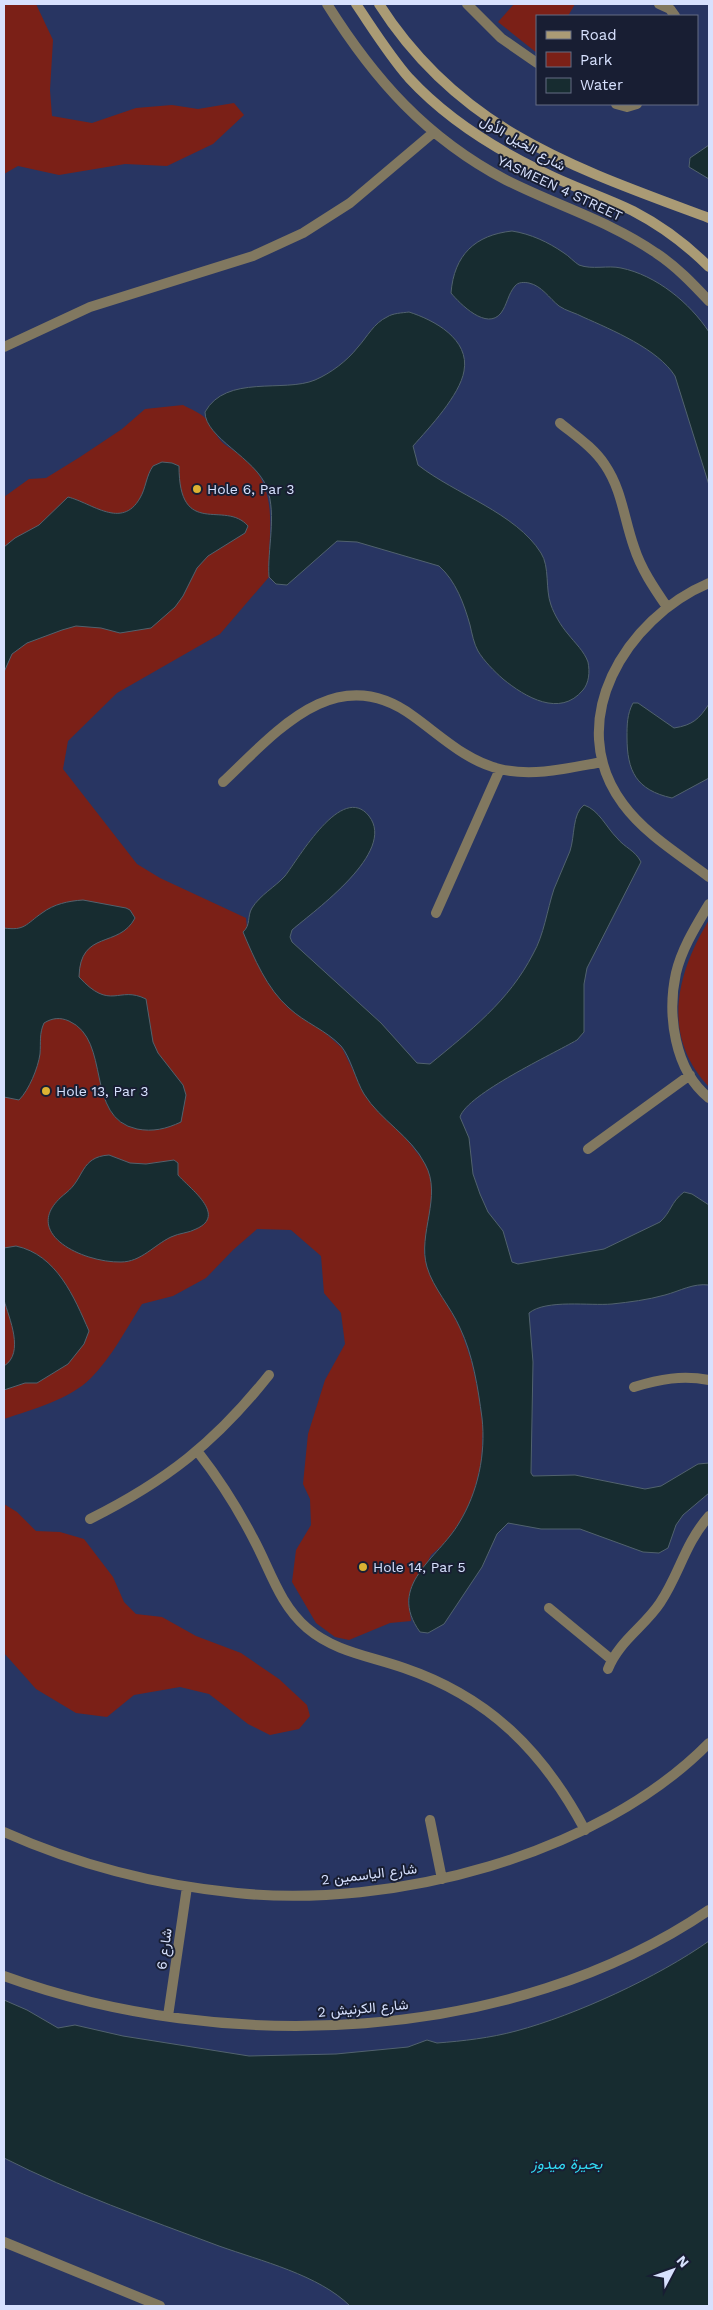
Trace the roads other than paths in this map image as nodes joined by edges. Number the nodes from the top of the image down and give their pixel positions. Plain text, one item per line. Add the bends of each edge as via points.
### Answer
1 (327, 4) edge
2 (356, 4) edge
3 (379, 4) edge
4 (467, 4) edge
5 (659, 4) edge
6 (674, 15) edge
7 (536, 62) edge
8 (620, 105) edge
9 (634, 105) edge
10 (434, 132) junction
11 (709, 218) edge
12 (709, 267) edge
13 (709, 301) edge
14 (4, 348) edge
15 (560, 423) dead end
16 (709, 583) edge
17 (667, 607) junction
18 (602, 762) junction
19 (500, 769) junction
20 (223, 782) dead end
21 (709, 877) edge
22 (709, 904) edge
23 (436, 913) dead end
24 (690, 1075) junction
25 (709, 1098) edge
26 (588, 1149) dead end
27 (268, 1375) dead end
28 (709, 1380) edge
29 (634, 1387) dead end
30 (198, 1452) junction
31 (709, 1516) edge
32 (90, 1519) dead end
33 (549, 1608) dead end
34 (709, 1743) edge
35 (430, 1820) dead end
36 (585, 1830) junction
37 (4, 1832) edge
38 (442, 1878) junction
39 (187, 1887) junction
40 (709, 1910) edge
41 (4, 1976) edge
42 (168, 2016) junction
43 (4, 2242) edge
44 (160, 2306) edge

1 - 10 street, YASMEEN 4 STREET via 388,90
2 - 12 main road, شارع الخيل الأول via 410,79 457,119 539,170 633,211
3 - 11 main road, شارع الخيل الأول via 424,64 503,129 570,165
4 - 7 street via 502,38
5 - 6 street
8 - 9 street
10 - 13 street, YASMEEN 4 STREET via 504,178 618,230 656,253
10 - 14 street via 350,204 303,233 253,256 90,307
15 - 17 street via 594,451 613,477 634,549 643,570
16 - 17 street
17 - 18 street via 631,642 617,663 601,720
18 - 19 street via 539,772
18 - 21 street via 623,804 638,821
19 - 20 street via 453,748 400,707 371,697 355,696 322,702 292,718
19 - 23 street
22 - 24 street via 684,948 672,999 673,1025
24 - 25 street
24 - 26 street
27 - 30 street via 241,1409
28 - 29 street via 678,1377
30 - 32 street via 136,1496
30 - 36 street via 242,1517 285,1602 307,1628 339,1648 422,1674 478,1703 503,1722 543,1763
31 - 33 street via 694,1535 659,1604 622,1645 610,1665
34 - 36 street, شارع الياسمين 2 via 668,1778
35 - 38 street
36 - 38 street, شارع الياسمين 2 via 507,1860
37 - 39 street, شارع الياسمين 2 via 85,1863
38 - 39 street, شارع الياسمين 2 via 341,1894 238,1893
39 - 42 street, شارع 6
40 - 42 street, شارع الكرنيش 2 via 663,1938 597,1971 530,1993 465,2008 398,2020 329,2026 261,2026
41 - 42 street, شارع الكرنيش 2 via 73,1998
43 - 44 street

